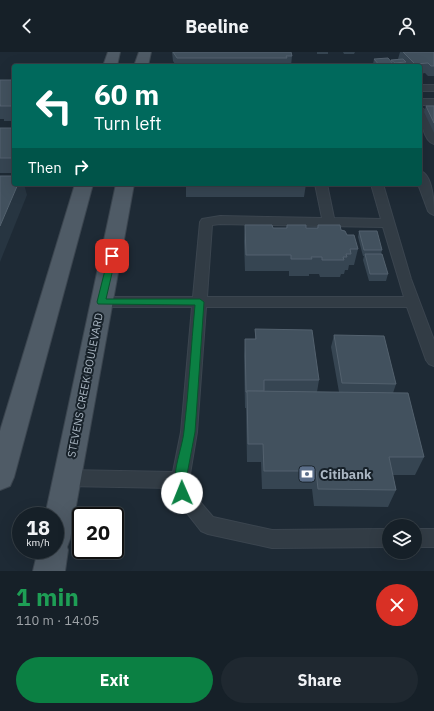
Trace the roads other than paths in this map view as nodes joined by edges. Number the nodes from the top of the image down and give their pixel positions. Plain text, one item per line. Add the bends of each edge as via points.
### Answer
1 (114, 52) edge
2 (145, 52) edge
3 (111, 64) edge
4 (142, 64) edge
5 (422, 88) edge
6 (434, 88) edge
7 (422, 102) edge
8 (434, 102) edge
9 (422, 114) edge
10 (434, 141) edge
11 (422, 179) edge
12 (83, 186) edge
13 (125, 186) edge
14 (321, 186) edge
15 (378, 186) edge
16 (434, 211) edge
17 (328, 222) junction
18 (389, 223) junction
19 (101, 302) junction
20 (200, 302) junction
21 (413, 302) junction
22 (434, 360) edge
23 (0, 477) edge
24 (67, 478) junction
25 (180, 480) junction
26 (61, 507) edge
27 (382, 538) edge
28 (422, 538) edge
29 (434, 538) edge

1 - 3 main road
2 - 4 main road
5 - 6 lane
7 - 8 lane
9 - 10 lane
11 - 16 lane
12 - 23 main road
13 - 19 main road, STEVENS CREEK BOULEVARD
14 - 17 lane
15 - 18 lane
17 - 18 lane
17 - 20 lane via 206,222
18 - 21 lane
19 - 20 lane
19 - 24 main road, STEVENS CREEK BOULEVARD
20 - 21 lane
20 - 25 lane via 190,432
21 - 22 lane
24 - 25 lane
24 - 26 main road, STEVENS CREEK BOULEVARD
25 - 27 lane via 182,493 208,525 272,539
28 - 29 lane

